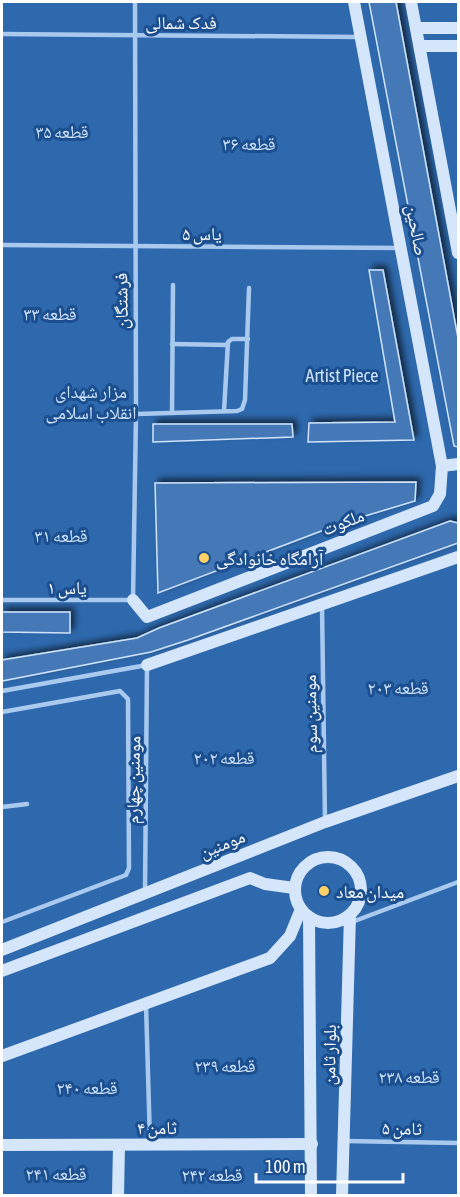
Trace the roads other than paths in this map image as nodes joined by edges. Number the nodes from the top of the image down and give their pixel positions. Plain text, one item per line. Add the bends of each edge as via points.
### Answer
1 (135, 2) edge
2 (354, 2) edge
3 (411, 2) edge
4 (416, 28) junction
5 (459, 28) edge
6 (2, 34) edge
7 (135, 35) junction
8 (361, 37) junction
9 (420, 46) junction
10 (459, 46) edge
11 (2, 245) edge
12 (134, 246) junction
13 (402, 248) junction
14 (458, 252) edge
15 (173, 285) dead end
16 (249, 288) dead end
17 (248, 339) junction
18 (172, 344) junction
19 (228, 345) junction
20 (224, 411) junction
21 (172, 413) junction
22 (136, 414) junction
23 (459, 464) edge
24 (442, 466) junction
25 (458, 558) edge
26 (2, 600) edge
27 (133, 600) junction
28 (322, 605) junction
29 (147, 665) junction
30 (2, 691) edge
31 (2, 712) edge
32 (459, 776) edge
33 (27, 804) dead end
34 (2, 807) edge
35 (325, 822) junction
36 (459, 882) edge
37 (294, 888) junction
38 (145, 895) junction
39 (305, 913) junction
40 (349, 919) junction
41 (2, 922) edge
42 (2, 950) edge
43 (2, 971) edge
44 (146, 1004) junction
45 (2, 1056) edge
46 (345, 1142) junction
47 (459, 1143) edge
48 (312, 1144) junction
49 (2, 1145) edge
50 (118, 1145) junction
51 (150, 1145) junction
52 (118, 1196) edge
53 (311, 1196) edge
54 (342, 1196) edge

1 - 7 lane, فرشتگان
2 - 8 street, صالحین
3 - 4 street
4 - 5 street
4 - 9 street
6 - 7 lane, فدک شمالی
7 - 8 lane, فدک شمالی
7 - 12 lane, فرشتگان
8 - 13 street, صالحین
9 - 10 street
9 - 14 street
11 - 12 lane, یاس ۵
12 - 13 lane, یاس ۵
12 - 22 lane, فرشتگان
13 - 24 street, صالحین
15 - 18 lane
16 - 17 lane
17 - 19 lane via 230,340
17 - 20 lane via 245,403 241,410
18 - 19 lane
18 - 21 lane
19 - 20 lane
20 - 21 lane
21 - 22 lane
22 - 27 lane, فرشتگان
23 - 24 street
24 - 27 street, ملکوت via 440,494 433,506 147,617
25 - 28 street
26 - 27 lane, یاس ۱
28 - 29 street
28 - 35 lane, مومنین سوم
29 - 30 lane
29 - 38 lane, مومنین چهارم
31 - 41 lane via 120,691 128,699 129,868 126,875
32 - 35 street, مومنین
33 - 34 lane
35 - 38 street, مومنین
36 - 40 lane
37 - 39 street
37 - 40 street via 302,868 310,861 320,857 342,860 351,866 360,885
37 - 43 street via 250,878
38 - 42 street, مومنین
39 - 40 street via 330,923
39 - 44 street via 270,958
39 - 48 street, بلوار ثامن
40 - 46 street, بلوار ثامن
44 - 45 street
44 - 51 lane
46 - 47 lane, ثامن ۵
46 - 54 street, بلوار ثامن
48 - 51 street, ثامن ۴
48 - 53 street, بلوار ثامن
49 - 50 street, ثامن ۴
50 - 51 street, ثامن ۴
50 - 52 street

